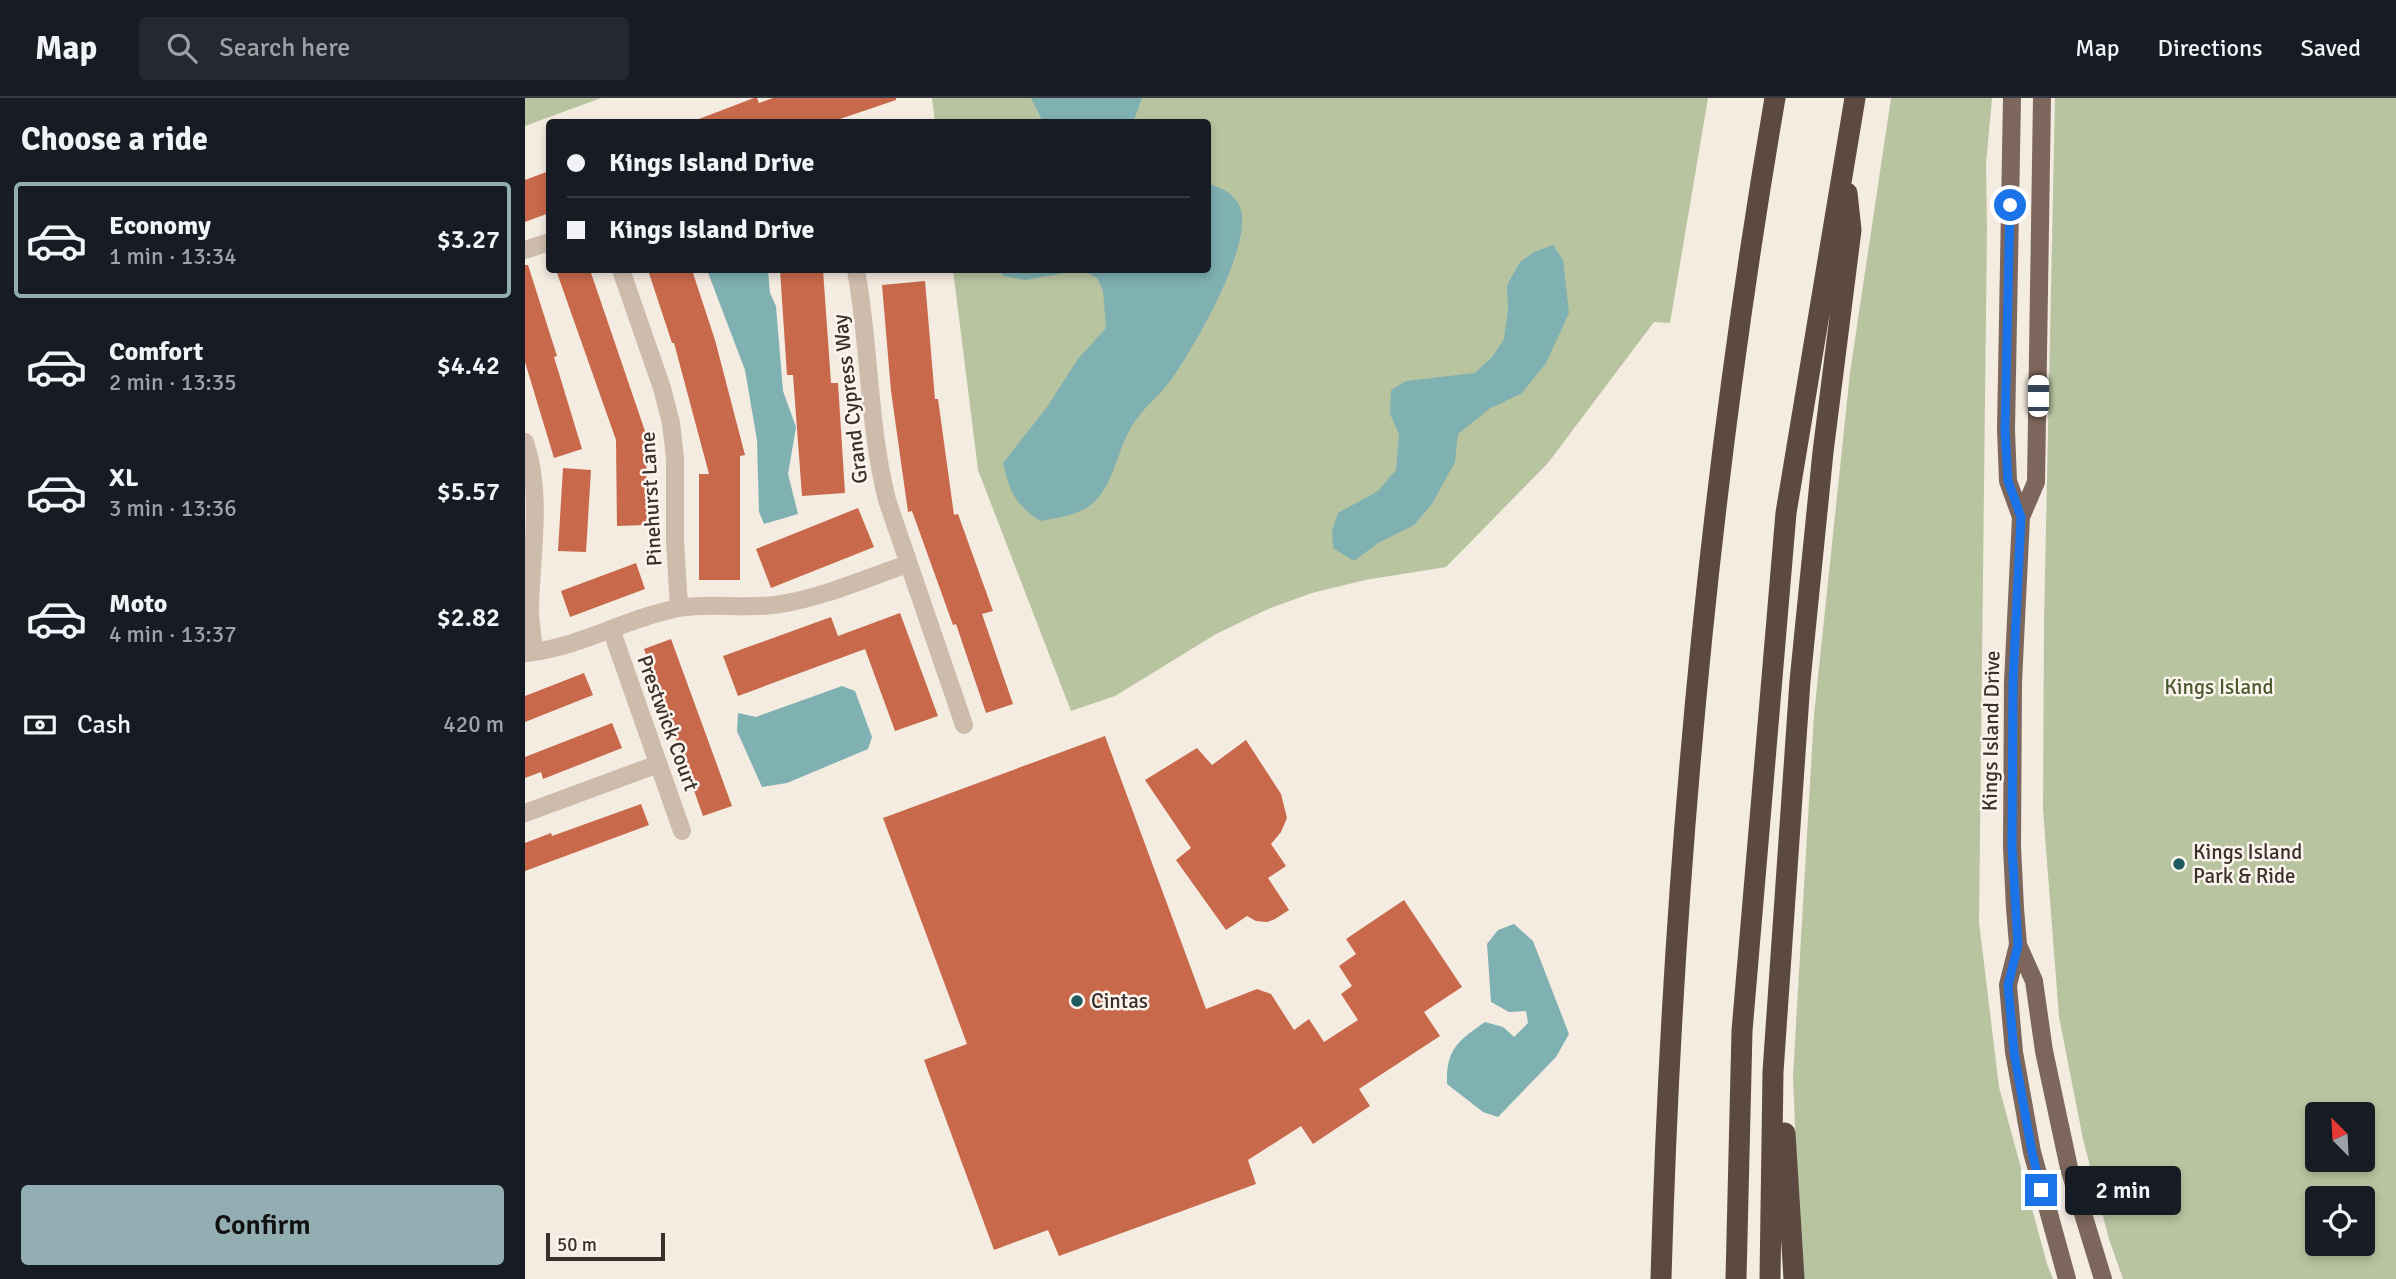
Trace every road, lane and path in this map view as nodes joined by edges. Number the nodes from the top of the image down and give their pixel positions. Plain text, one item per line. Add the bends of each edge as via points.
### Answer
1 (1775, 98) edge
2 (1855, 98) edge
3 (2012, 98) edge
4 (2042, 98) edge
5 (1844, 168) junction
6 (546, 243) edge
7 (525, 250) edge
8 (622, 273) edge
9 (857, 273) edge
10 (525, 442) edge
11 (2021, 517) junction
12 (908, 564) junction
13 (679, 608) junction
14 (611, 629) junction
15 (529, 653) edge
16 (964, 725) dead end
17 (657, 764) junction
18 (525, 813) edge
19 (682, 831) dead end
20 (2018, 945) junction
21 (1773, 1072) junction
22 (1661, 1279) edge
23 (1736, 1279) edge
24 (1770, 1279) edge
25 (1794, 1279) edge
26 (2067, 1279) edge
27 (2103, 1279) edge

1 - 22 highway via 1735,362 1705,608 1671,1020
2 - 5 highway
3 - 11 main road, Kings Island Drive via 2005,430 2008,481
4 - 11 main road, Kings Island Drive via 2036,482
5 - 21 highway via 1851,230 1800,681
5 - 23 highway via 1786,513 1742,1031
6 - 7 street
8 - 13 street, Pinehurst Lane via 671,423
9 - 12 street, Grand Cypress Way via 878,465
10 - 15 street via 536,504
11 - 20 main road, Kings Island Drive via 2013,682 2012,833
12 - 13 street via 814,597 779,604
12 - 16 street, Grand Cypress Way
13 - 14 street
14 - 15 street
14 - 17 street, Prestwick Court
17 - 18 street
17 - 19 street, Prestwick Court
20 - 26 main road, Kings Island Drive via 2008,985 2014,1052 2032,1152
20 - 27 main road, Kings Island Drive via 2034,981 2069,1168
21 - 24 highway
21 - 25 highway via 1785,1126

